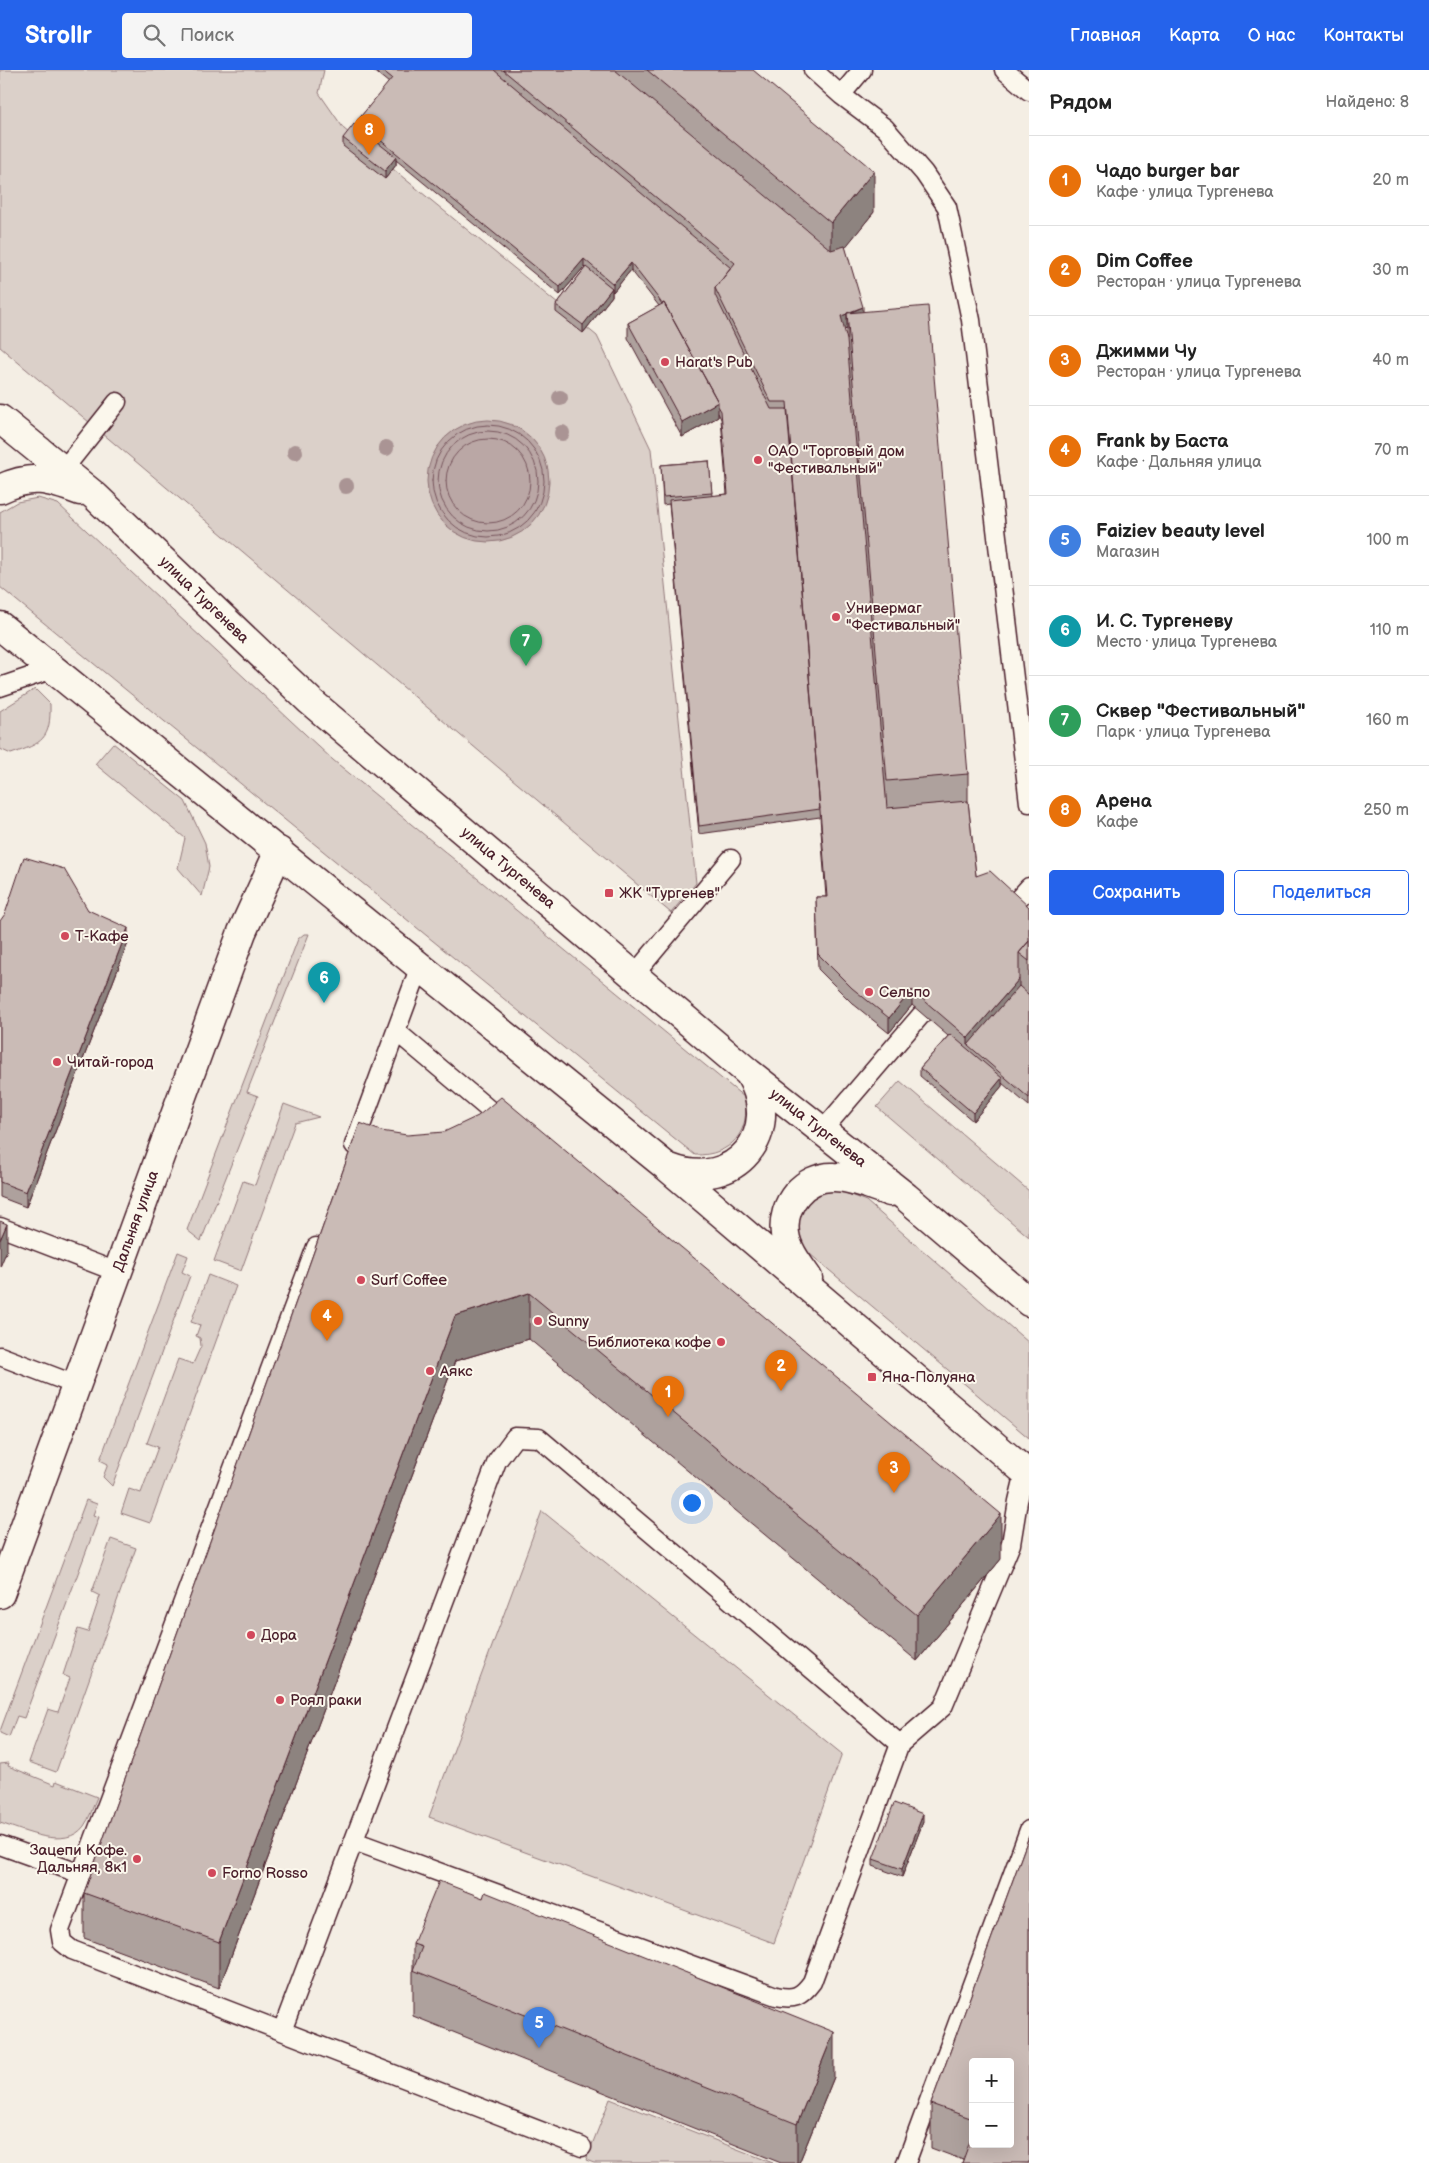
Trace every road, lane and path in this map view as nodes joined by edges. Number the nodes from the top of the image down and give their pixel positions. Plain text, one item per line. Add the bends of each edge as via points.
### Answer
1 (813, 70) edge
2 (862, 70) edge
3 (1004, 70) edge
4 (1029, 91) edge
5 (841, 95) junction
6 (117, 402) dead end
7 (0, 419) edge
8 (63, 470) junction
9 (0, 489) edge
10 (95, 496) junction
11 (1, 626) edge
12 (53, 669) junction
13 (0, 688) edge
14 (1029, 803) edge
15 (279, 852) junction
16 (731, 859) dead end
17 (1029, 887) edge
18 (1012, 906) edge
19 (420, 966) junction
20 (634, 975) junction
21 (922, 1014) edge
22 (397, 1032) junction
23 (749, 1073) junction
24 (822, 1130) junction
25 (518, 1134) edge
26 (348, 1162) edge
27 (666, 1167) junction
28 (906, 1197) junction
29 (0, 1227) edge
30 (324, 1227) edge
31 (117, 1272) junction
32 (822, 1300) junction
33 (1029, 1302) edge
34 (0, 1356) edge
35 (76, 1385) junction
36 (1027, 1474) edge
37 (997, 1533) dead end
38 (1011, 1544) junction
39 (2, 1580) edge
40 (900, 1744) junction
41 (1029, 1830) edge
42 (354, 1841) junction
43 (0, 1845) edge
44 (81, 1874) junction
45 (104, 1883) edge
46 (282, 2031) junction
47 (582, 2148) dead end
48 (906, 2163) edge

1 - 5 lane
2 - 5 lane
3 - 4 lane
5 - 14 lane via 884,128 924,172 948,207 971,320
6 - 8 lane
7 - 8 main road, улица Тургенева
8 - 10 main road, улица Тургенева
9 - 10 main road via 20,481 52,480
10 - 20 main road, улица Тургенева via 310,701
11 - 12 main road
12 - 13 lane
12 - 15 main road
15 - 19 main road
15 - 31 main road, Дальняя улица via 242,932
16 - 20 lane
17 - 18 lane
19 - 22 lane
19 - 27 main road
20 - 23 main road, улица Тургенева
21 - 24 lane
22 - 25 lane
22 - 26 lane
23 - 24 main road, улица Тургенева
23 - 27 main road via 761,1098 761,1128 743,1158 726,1169 706,1175 686,1174
24 - 28 main road, улица Тургенева
27 - 32 main road
28 - 32 main road via 833,1177 817,1180 800,1189 785,1217 785,1234 791,1252
28 - 33 main road, улица Тургенева
29 - 31 lane
30 - 44 lane
31 - 35 main road, Дальняя улица
32 - 36 main road
34 - 35 lane
35 - 39 main road, Дальняя улица
36 - 38 lane via 1018,1501
37 - 38 lane
38 - 40 lane via 943,1708
40 - 42 lane via 812,1982 805,1992 790,1999
40 - 42 lane via 539,1438 516,1437 496,1460
41 - 48 lane
42 - 46 lane
43 - 44 lane
44 - 45 lane
44 - 46 lane via 60,1930 62,1942 72,1950
46 - 47 lane

